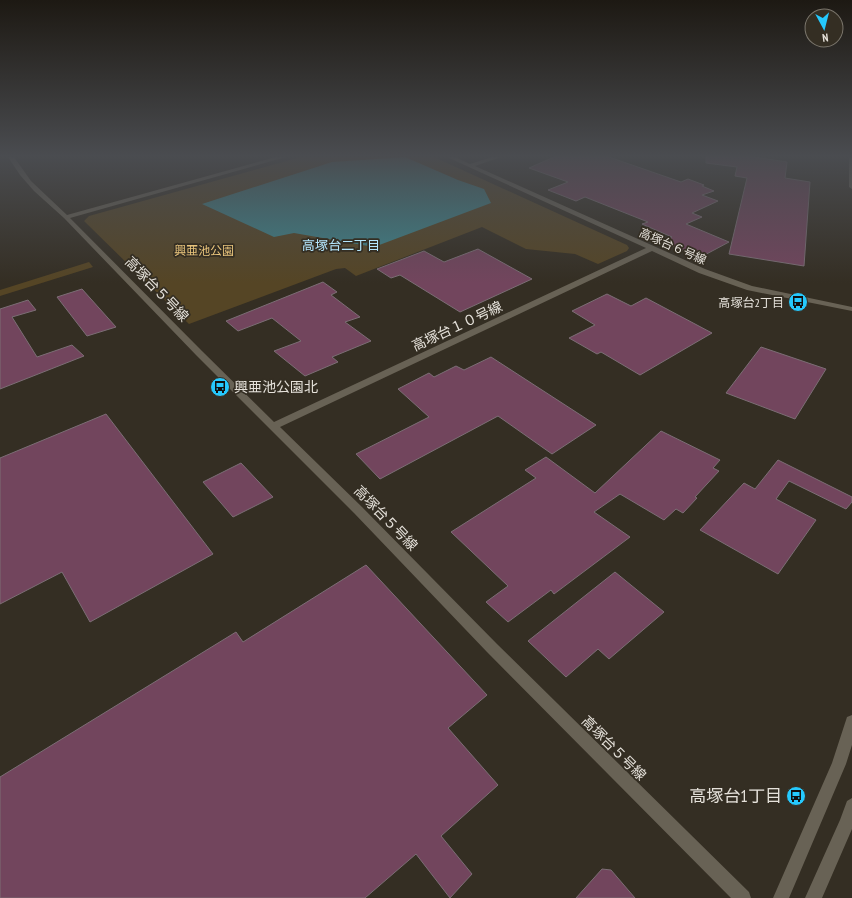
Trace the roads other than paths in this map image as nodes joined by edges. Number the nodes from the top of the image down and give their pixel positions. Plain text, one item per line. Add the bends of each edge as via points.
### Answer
1 (47, 199) edge
2 (132, 199) edge
3 (541, 199) edge
4 (66, 217) junction
5 (650, 249) junction
6 (852, 309) edge
7 (273, 426) junction
8 (852, 722) edge
9 (852, 806) edge
10 (743, 898) edge
11 (781, 898) edge
12 (813, 898) edge

1 - 4 street, 高塚台５号線
2 - 4 street
3 - 5 street, 高塚台６号線
4 - 7 street, 高塚台５号線
5 - 6 street, 高塚台６号線 via 750,288
5 - 7 street, 高塚台１０号線
7 - 10 street, 高塚台５号線
8 - 11 street via 839,764
9 - 12 street

